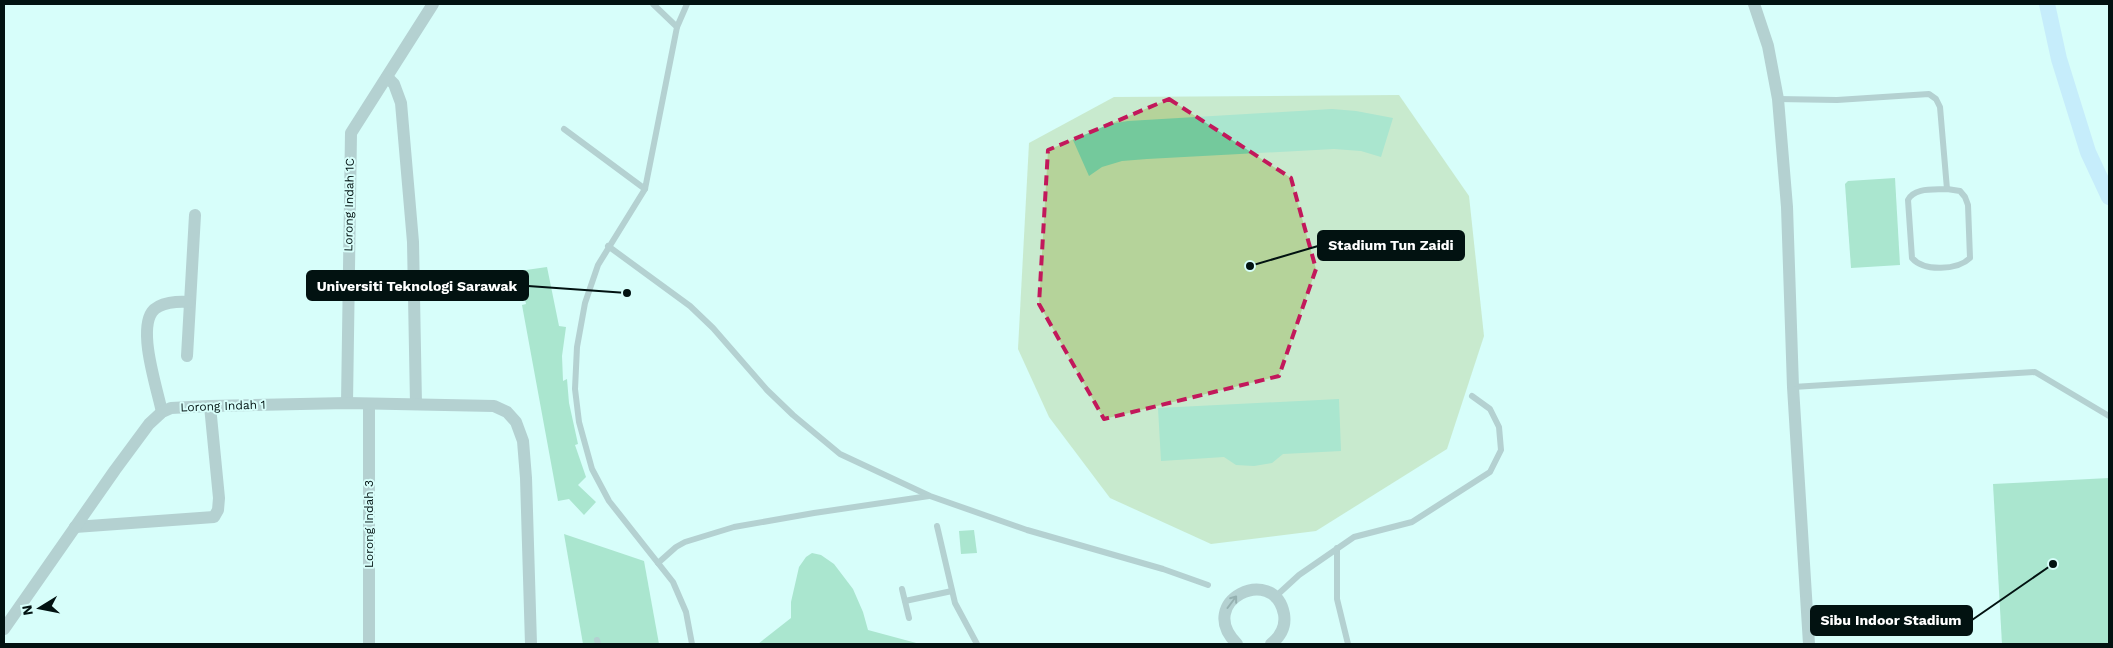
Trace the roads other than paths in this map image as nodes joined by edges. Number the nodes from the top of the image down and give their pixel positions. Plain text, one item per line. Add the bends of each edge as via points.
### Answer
1 (432, 4) edge
2 (654, 4) edge
3 (687, 4) edge
4 (1754, 4) edge
5 (677, 27) junction
6 (387, 77) junction
7 (1778, 99) junction
8 (564, 129) dead end
9 (645, 189) junction
10 (1947, 189) junction
11 (195, 215) dead end
12 (608, 246) junction
13 (189, 302) junction
14 (187, 356) dead end
15 (1793, 387) junction
16 (1472, 396) dead end
17 (347, 403) junction
18 (369, 404) junction
19 (416, 404) junction
20 (210, 406) junction
21 (162, 412) junction
22 (2109, 416) edge
23 (930, 496) junction
24 (937, 526) dead end
25 (75, 527) junction
26 (1337, 548) junction
27 (658, 563) junction
28 (1208, 585) dead end
29 (902, 589) dead end
30 (952, 591) junction
31 (1275, 597) junction
32 (905, 601) junction
33 (908, 618) dead end
34 (4, 629) edge
35 (1233, 642) edge
36 (1277, 642) edge
37 (369, 644) edge
38 (531, 644) edge
39 (692, 644) edge
40 (977, 644) edge
41 (1348, 644) edge
42 (1809, 644) edge

1 - 6 street, Lorong Indah 1C
2 - 5 lane
3 - 5 lane
4 - 7 street via 1768,46
5 - 9 lane
6 - 17 street, Lorong Indah 1C via 351,133
6 - 19 street via 394,84 401,103 413,242
7 - 10 lane via 1836,100 1929,94 1936,98 1940,107
7 - 15 street via 1787,207
8 - 9 lane
9 - 12 lane
10 - 10 lane via 1960,191 1968,205 1970,258 1955,266 1924,267 1912,258 1908,200 1918,191
11 - 13 street
12 - 23 lane via 690,306 767,390 840,454
12 - 27 lane via 591,281 581,318 574,388 579,422 600,484
13 - 14 street
13 - 21 street via 176,301 156,308 146,328
15 - 22 lane via 2035,372
15 - 42 street
16 - 26 lane via 1490,409 1499,427 1501,450 1490,472 1412,522 1354,538
17 - 18 street, Lorong Indah 1
17 - 20 street, Lorong Indah 1
18 - 19 street, Lorong Indah 1
18 - 37 street, Lorong Indah 3
19 - 38 street, Lorong Indah 1 via 494,406 507,412 516,422 523,441 526,478
20 - 21 street, Lorong Indah 1 via 171,408
20 - 25 street via 219,498 214,517
21 - 25 street, Lorong Indah 1 via 149,424
23 - 27 lane via 734,527 685,542
23 - 28 lane via 1027,530
24 - 30 lane
25 - 34 street, Lorong Indah 1
26 - 31 lane
26 - 41 lane via 1337,599
27 - 39 lane via 679,593
29 - 32 lane
30 - 32 lane
30 - 40 lane
35 -> 31 street via 1226,629 1226,610 1231,601 1238,594 1253,589
31 - 36 street via 1285,620
32 - 33 lane

